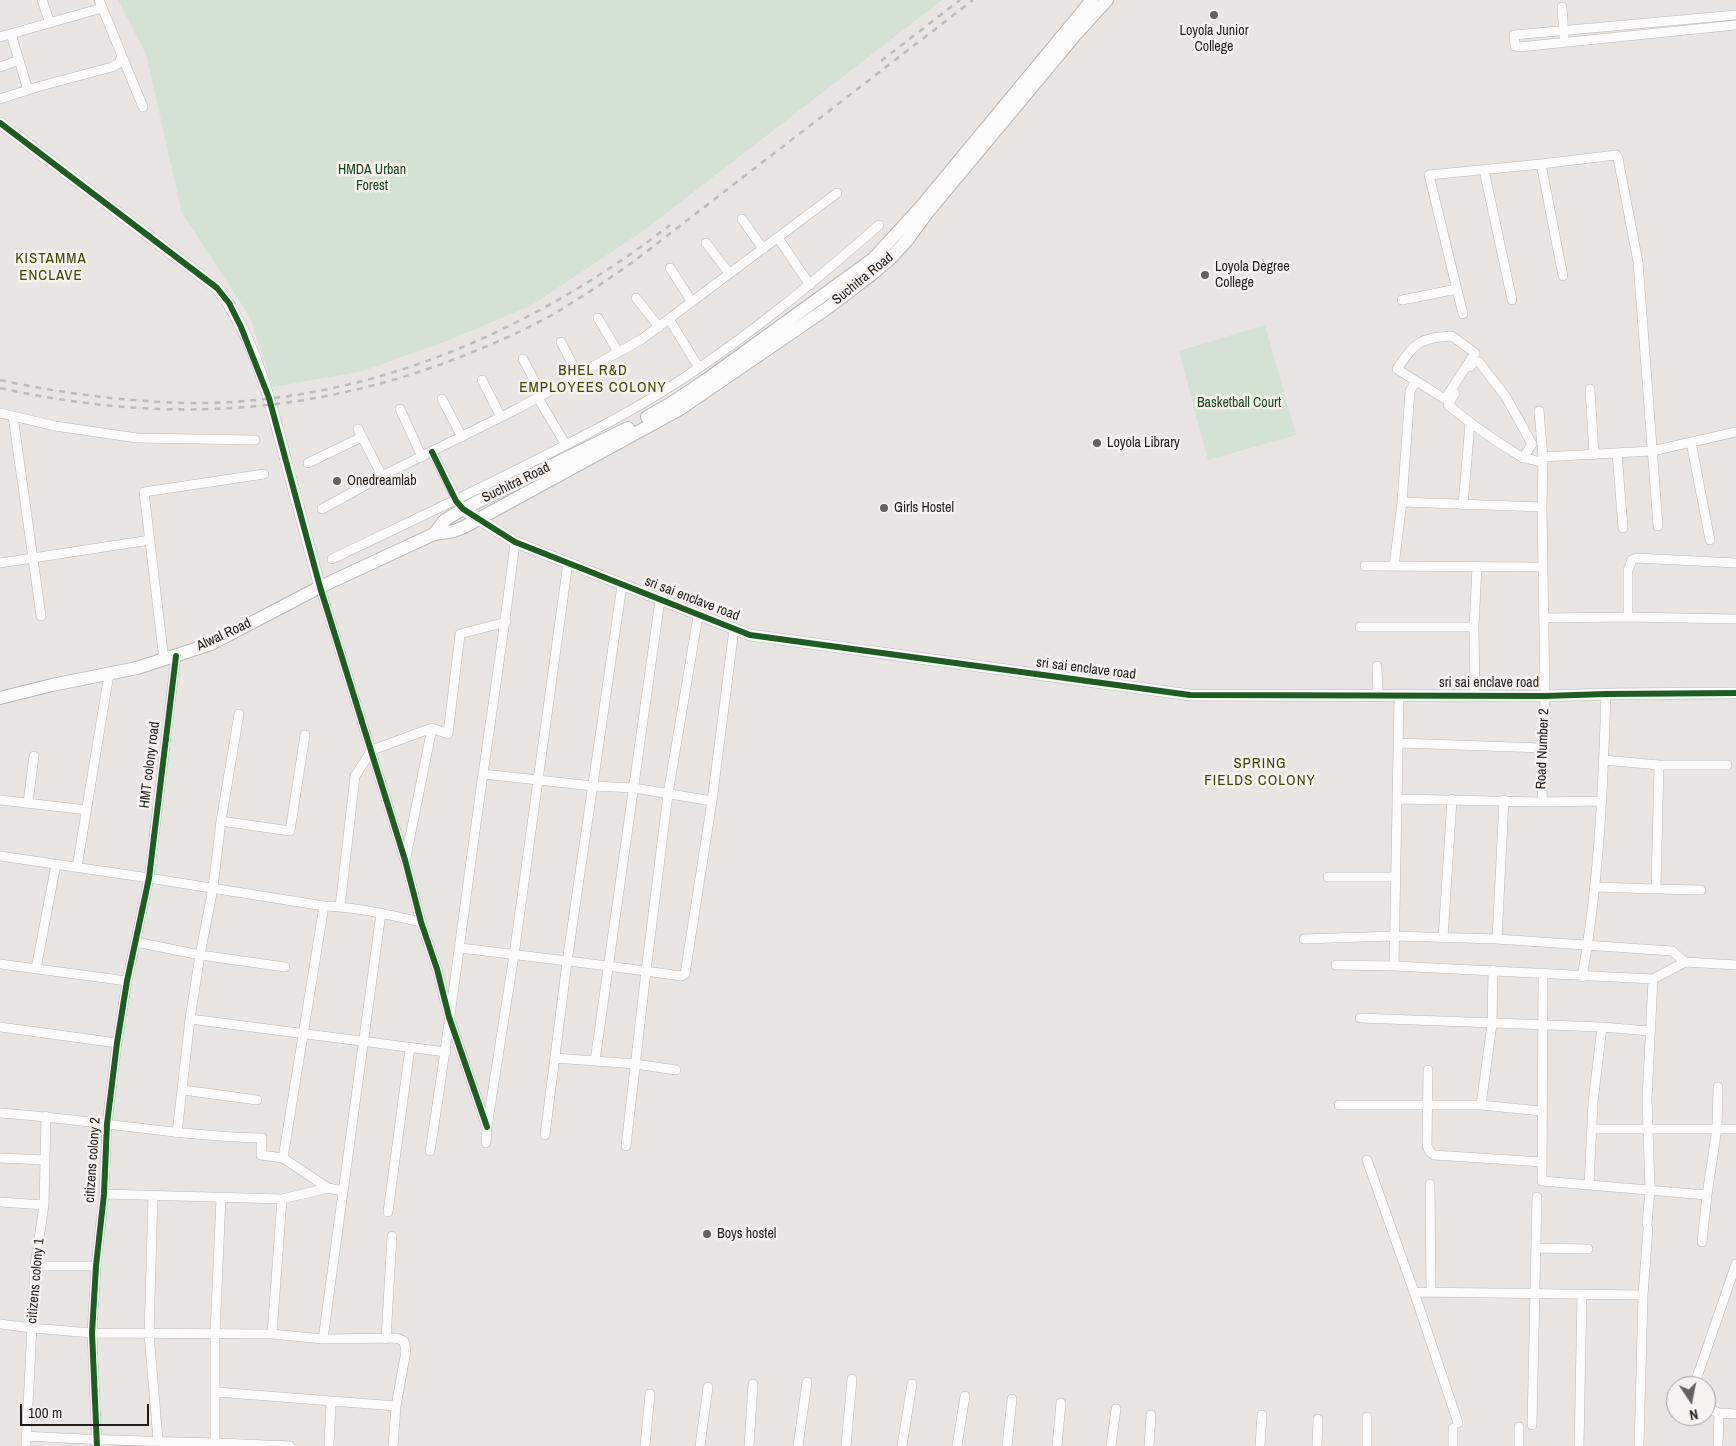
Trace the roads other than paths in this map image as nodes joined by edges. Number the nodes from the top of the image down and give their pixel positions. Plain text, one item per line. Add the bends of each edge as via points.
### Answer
1 (42, 0) edge
2 (1092, 0) edge
3 (1107, 0) edge
4 (101, 4) edge
5 (1562, 7) dead end
6 (1736, 15) edge
7 (50, 23) junction
8 (1615, 25) junction
9 (1736, 25) edge
10 (1564, 31) junction
11 (11, 34) junction
12 (0, 37) edge
13 (1616, 37) junction
14 (1565, 43) junction
15 (122, 56) junction
16 (19, 60) junction
17 (0, 67) edge
18 (28, 90) junction
19 (0, 99) edge
20 (143, 107) dead end
21 (0, 123) edge
22 (1541, 164) junction
23 (1484, 170) junction
24 (837, 193) dead end
25 (924, 211) junction
26 (742, 219) dead end
27 (879, 225) dead end
28 (778, 238) junction
29 (706, 243) dead end
30 (763, 249) junction
31 (670, 268) dead end
32 (729, 274) junction
33 (1563, 276) dead end
34 (810, 285) junction
35 (1457, 289) junction
36 (636, 298) dead end
37 (1402, 300) dead end
38 (1512, 300) dead end
39 (692, 302) junction
40 (1463, 314) dead end
41 (598, 318) dead end
42 (669, 319) junction
43 (658, 327) junction
44 (561, 342) dead end
45 (618, 352) junction
46 (523, 359) dead end
47 (699, 368) junction
48 (578, 375) junction
49 (482, 380) dead end
50 (1416, 381) junction
51 (1590, 389) dead end
52 (540, 396) junction
53 (442, 399) dead end
54 (400, 409) dead end
55 (1539, 410) dead end
56 (0, 413) edge
57 (13, 416) junction
58 (502, 417) junction
59 (1470, 423) junction
60 (358, 429) dead end
61 (1736, 432) edge
62 (462, 437) junction
63 (362, 438) junction
64 (255, 440) dead end
65 (1691, 442) junction
66 (566, 445) junction
67 (1652, 450) junction
68 (432, 452) junction
69 (1617, 453) junction
70 (1594, 455) junction
71 (422, 458) junction
72 (1523, 458) junction
73 (1543, 460) junction
74 (308, 463) dead end
75 (264, 474) dead end
76 (382, 476) junction
77 (1402, 502) junction
78 (460, 505) junction
79 (1464, 505) junction
80 (1542, 507) junction
81 (322, 509) dead end
82 (478, 520) junction
83 (1658, 526) dead end
84 (1623, 528) dead end
85 (434, 534) junction
86 (150, 540) junction
87 (1710, 540) dead end
88 (515, 542) junction
89 (32, 558) junction
90 (332, 558) dead end
91 (568, 562) junction
92 (0, 563) edge
93 (1736, 563) edge
94 (1364, 566) dead end
95 (1394, 566) junction
96 (1477, 566) junction
97 (1543, 567) junction
98 (622, 585) junction
99 (320, 587) junction
100 (660, 600) junction
101 (41, 616) dead end
102 (698, 616) junction
103 (1628, 617) junction
104 (1545, 618) junction
105 (1736, 619) edge
106 (506, 622) junction
107 (1360, 627) dead end
108 (1474, 627) junction
109 (734, 629) junction
110 (170, 658) junction
111 (1377, 666) dead end
112 (110, 674) junction
113 (1736, 692) edge
114 (1606, 694) junction
115 (1475, 695) junction
116 (1378, 696) junction
117 (1399, 696) junction
118 (1545, 696) junction
119 (0, 698) edge
120 (239, 714) dead end
121 (432, 728) junction
122 (305, 735) dead end
123 (1399, 743) junction
124 (1543, 748) junction
125 (372, 750) junction
126 (34, 756) dead end
127 (1604, 760) junction
128 (1659, 765) junction
129 (1727, 765) dead end
130 (483, 774) junction
131 (538, 779) junction
132 (593, 786) junction
133 (634, 788) junction
134 (668, 794) junction
135 (1398, 798) junction
136 (1452, 799) junction
137 (0, 800) edge
138 (1504, 800) junction
139 (712, 801) junction
140 (1542, 802) junction
141 (1602, 802) junction
142 (28, 803) junction
143 (87, 810) junction
144 (221, 821) junction
145 (0, 856) edge
146 (405, 860) junction
147 (56, 864) junction
148 (77, 867) junction
149 (1328, 877) dead end
150 (1395, 877) junction
151 (149, 878) junction
152 (1596, 887) junction
153 (213, 888) junction
154 (1656, 889) junction
155 (1701, 890) dead end
156 (324, 906) junction
157 (340, 907) junction
158 (380, 913) junction
159 (421, 922) junction
160 (1394, 936) junction
161 (1443, 938) junction
162 (1304, 939) dead end
163 (1497, 939) junction
164 (136, 942) junction
165 (1588, 945) junction
166 (460, 948) junction
167 (200, 955) junction
168 (514, 955) junction
169 (567, 962) junction
170 (1685, 962) junction
171 (0, 964) edge
172 (1736, 964) edge
173 (608, 965) junction
174 (1336, 965) dead end
175 (1394, 966) junction
176 (285, 967) dead end
177 (36, 968) junction
178 (1493, 970) junction
179 (646, 971) junction
180 (1543, 974) junction
181 (1582, 977) junction
182 (1653, 979) junction
183 (127, 981) junction
184 (449, 1018) junction
185 (1360, 1018) dead end
186 (190, 1019) junction
187 (1492, 1024) junction
188 (1543, 1026) junction
189 (0, 1027) edge
190 (1602, 1027) junction
191 (1649, 1032) junction
192 (303, 1034) junction
193 (363, 1042) junction
194 (117, 1043) junction
195 (410, 1048) junction
196 (446, 1052) junction
197 (555, 1058) junction
198 (595, 1061) junction
199 (634, 1064) junction
200 (676, 1070) dead end
201 (1428, 1070) dead end
202 (1718, 1087) dead end
203 (183, 1090) junction
204 (257, 1100) dead end
205 (1340, 1105) dead end
206 (1427, 1105) junction
207 (1481, 1105) junction
208 (1541, 1111) junction
209 (0, 1113) edge
210 (46, 1116) junction
211 (107, 1124) junction
212 (487, 1127) junction
213 (1718, 1128) junction
214 (1592, 1129) junction
215 (1647, 1129) junction
216 (1736, 1129) edge
217 (177, 1133) junction
218 (545, 1135) dead end
219 (486, 1143) dead end
220 (626, 1146) dead end
221 (430, 1151) dead end
222 (0, 1158) edge
223 (283, 1158) junction
224 (44, 1160) junction
225 (1367, 1160) dead end
226 (1542, 1162) junction
227 (1430, 1184) dead end
228 (1589, 1185) junction
229 (328, 1188) junction
230 (1650, 1190) junction
231 (342, 1191) junction
232 (104, 1194) junction
233 (1707, 1195) junction
234 (152, 1196) junction
235 (1537, 1196) dead end
236 (221, 1198) junction
237 (282, 1199) junction
238 (0, 1202) edge
239 (44, 1204) junction
240 (388, 1212) dead end
241 (392, 1236) dead end
242 (1702, 1242) dead end
243 (1536, 1248) junction
244 (1588, 1249) dead end
245 (1736, 1264) edge
246 (35, 1266) junction
247 (96, 1266) junction
248 (1414, 1292) junction
249 (1430, 1292) junction
250 (1534, 1294) junction
251 (1582, 1295) junction
252 (1643, 1295) junction
253 (0, 1324) edge
254 (32, 1328) junction
255 (92, 1333) junction
256 (149, 1334) junction
257 (215, 1334) junction
258 (272, 1334) junction
259 (323, 1338) junction
260 (386, 1339) junction
261 (1697, 1376) edge
262 (852, 1379) dead end
263 (807, 1382) dead end
264 (753, 1384) dead end
265 (912, 1384) dead end
266 (708, 1387) dead end
267 (216, 1392) junction
268 (650, 1394) dead end
269 (965, 1396) dead end
270 (1012, 1399) dead end
271 (331, 1402) junction
272 (1061, 1403) dead end
273 (396, 1406) junction
274 (1116, 1409) dead end
275 (1716, 1412) edge
276 (1719, 1413) junction
277 (1736, 1414) edge
278 (1151, 1415) dead end
279 (1262, 1415) dead end
280 (1368, 1417) dead end
281 (1318, 1419) dead end
282 (1532, 1425) dead end
283 (1519, 1427) dead end
284 (26, 1436) junction
285 (158, 1440) junction
286 (215, 1441) junction
287 (97, 1443) edge
288 (271, 1445) edge
289 (26, 1446) edge
290 (290, 1446) edge
291 (329, 1446) edge
292 (393, 1446) edge
293 (645, 1446) edge
294 (700, 1446) edge
295 (748, 1446) edge
296 (798, 1446) edge
297 (846, 1446) edge
298 (902, 1446) edge
299 (956, 1446) edge
300 (1007, 1446) edge
301 (1057, 1446) edge
302 (1111, 1446) edge
303 (1149, 1446) edge
304 (1260, 1446) edge
305 (1317, 1446) edge
306 (1368, 1446) edge
307 (1453, 1446) edge
308 (1519, 1446) edge
309 (1579, 1446) edge
310 (1639, 1446) edge
311 (1718, 1446) edge

1 - 7 street
2 - 25 main road, Suchitra Road
3 - 25 main road, Suchitra Road
4 - 7 street
4 - 15 street
5 - 10 street
6 - 8 street
7 - 11 street
8 - 10 street
8 - 13 street
9 - 13 street
10 - 14 street
10 - 14 street via 1514,35 1517,47
11 - 12 street
11 - 16 street
13 - 14 street
15 - 18 street via 112,68
15 - 20 street
16 - 17 street
16 - 18 street
18 - 19 street
21 - 99 street via 217,288 229,304 269,398
22 - 23 street
22 - 33 street
22 - 67 street via 1613,155 1618,158 1638,262
23 - 35 street via 1429,175
23 - 38 street
24 - 28 street
25 - 78 main road, Suchitra Road via 859,271 670,404 626,429
25 - 82 main road, Suchitra Road via 908,239 891,258 826,309 680,409
26 - 30 street
27 - 34 street
28 - 30 street
28 - 34 street
29 - 32 street
30 - 32 street
31 - 39 street
32 - 39 street
34 - 47 street
35 - 37 street
35 - 40 street
36 - 43 street
39 - 42 street
41 - 45 street
42 - 43 street
42 - 47 street
43 - 45 street
44 - 48 street
45 - 48 street
46 - 52 street
47 - 66 street
48 - 52 street
49 - 58 street
50 - 50 street via 1445,399 1475,353 1452,336 1432,337 1412,347 1397,369
50 - 77 street via 1410,391
51 - 70 street
52 - 58 street
52 - 66 street
53 - 62 street
54 - 71 street
55 - 73 street, Road Number 2
56 - 57 street
57 - 64 street via 55,426 137,438
57 - 89 street
58 - 62 street
59 - 72 street
59 - 72 street via 1448,405 1476,361 1506,397 1532,444
59 - 79 street
60 - 63 street
61 - 65 street
62 - 68 street
63 - 74 street
63 - 76 street
65 - 67 street
65 - 87 street
66 - 78 street
67 - 69 street
67 - 83 street
68 - 71 street
68 - 78 street
69 - 70 street
69 - 84 street
70 - 73 street
71 - 76 street
72 - 73 street
73 - 80 street, Road Number 2
75 - 86 street, HMT colony road via 144,492
76 - 81 street
77 - 79 street
77 - 95 street
78 - 82 street, sri sai enclave road
78 - 85 main road, Suchitra Road
78 - 90 street
79 - 80 street
80 - 97 street, Road Number 2
82 - 85 main road, Suchitra Road via 454,531
82 - 88 street, sri sai enclave road
85 - 99 main road, Alwal Road
86 - 89 street
86 - 110 street, HMT colony road
88 - 91 street, sri sai enclave road
88 - 106 street
89 - 92 street
89 - 101 street
91 - 98 street, sri sai enclave road
91 - 131 street
93 - 103 street via 1636,558 1628,570
94 - 95 street
95 - 96 street
96 - 97 street
96 - 108 street
97 - 104 street, Road Number 2
98 - 100 street, sri sai enclave road
98 - 132 street
99 - 110 main road, Alwal Road via 211,644
99 - 125 street
100 - 102 street, sri sai enclave road
100 - 133 street
102 - 109 street, sri sai enclave road
102 - 134 street
103 - 104 street
103 - 105 street
104 - 118 street, Road Number 2
106 - 121 street via 460,634 448,734
106 - 130 street
107 - 108 street
108 - 115 street
109 - 116 street, sri sai enclave road via 750,636 1190,695
109 - 139 street
110 - 112 main road, Alwal Road
110 - 151 street, HMT colony road
111 - 116 street
112 - 119 main road, Alwal Road
112 - 143 street
113 - 114 street, sri sai enclave road
114 - 118 street, sri sai enclave road
114 - 127 street
115 - 117 street, sri sai enclave road
115 - 118 street, sri sai enclave road
116 - 117 street, sri sai enclave road
117 - 123 street
118 - 124 street, Road Number 2
120 - 144 street
121 - 125 street
121 - 146 street
122 - 144 street via 290,831
123 - 124 street
123 - 135 street
124 - 140 street, Road Number 2
125 - 146 street
125 - 157 street via 355,776
126 - 142 street
127 - 128 street
127 - 141 street
128 - 129 street
128 - 154 street
130 - 131 street
130 - 166 street
131 - 132 street
131 - 168 street
132 - 133 street
132 - 169 street
133 - 134 street
133 - 173 street
134 - 139 street
134 - 179 street
135 - 136 street
135 - 150 street
136 - 138 street
136 - 161 street
137 - 142 street
138 - 140 street
138 - 163 street
139 - 179 street via 685,974
140 - 141 street
141 - 152 street
142 - 143 street
143 - 148 street
144 - 153 street
145 - 147 street
146 - 159 street
147 - 148 street
147 - 177 street
148 - 151 street
149 - 150 street
150 - 160 street
151 - 153 street
151 - 164 street, citizens colony 2
152 - 154 street
152 - 165 street
153 - 156 street
153 - 167 street
154 - 155 street
156 - 157 street
156 - 192 street
157 - 158 street
158 - 159 street
158 - 193 street
159 - 184 street
160 - 161 street
160 - 162 street
160 - 175 street
161 - 163 street
163 - 165 street
164 - 167 street
164 - 183 street, citizens colony 2
165 - 170 street via 1672,951
165 - 181 street
166 - 168 street
166 - 184 street
167 - 176 street
167 - 186 street
168 - 169 street
168 - 212 street
169 - 173 street
169 - 197 street
170 - 172 street
170 - 182 street
171 - 177 street
173 - 179 street
173 - 198 street
174 - 175 street
175 - 178 street
177 - 183 street
178 - 180 street
178 - 187 street
179 - 199 street
180 - 181 street
180 - 188 street
181 - 182 street
182 - 191 street
183 - 194 street, citizens colony 2
184 - 196 street
184 - 212 street
185 - 187 street
186 - 192 street
186 - 203 street
187 - 188 street
187 - 207 street
188 - 190 street
188 - 208 street
189 - 194 street
190 - 191 street
190 - 214 street
191 - 215 street
192 - 193 street
192 - 223 street
193 - 195 street
193 - 231 street
194 - 211 street, citizens colony 2
195 - 196 street
195 - 240 street
196 - 221 street
197 - 198 street
197 - 218 street
198 - 199 street
199 - 200 street
199 - 220 street
201 - 206 street
202 - 213 street
203 - 204 street
203 - 217 street
205 - 206 street
206 - 207 street
206 - 226 street via 1426,1146 1434,1154
207 - 208 street
208 - 226 street
209 - 210 street
210 - 211 street
210 - 224 street, citizens colony 1
211 - 217 street
211 - 232 street, citizens colony 2
212 - 219 street
213 - 215 street
213 - 216 street
213 - 233 street
214 - 215 street
214 - 228 street
215 - 230 street
217 - 223 street via 262,1138 261,1155
222 - 224 street
223 - 229 street
224 - 239 street, citizens colony 1
225 - 248 street
226 - 228 street via 1542,1181
227 - 249 street
228 - 230 street
229 - 231 street
229 - 237 street
230 - 233 street
230 - 252 street
231 - 259 street
232 - 234 street
232 - 247 street, citizens colony 2
233 - 242 street
234 - 236 street
234 - 256 street
235 - 243 street
236 - 237 street
236 - 257 street
237 - 258 street
238 - 239 street
239 - 246 street, citizens colony 1
241 - 260 street
243 - 244 street
243 - 250 street
245 - 261 street
246 - 247 street
246 - 254 street, citizens colony 1
247 - 255 street, citizens colony 2
248 - 249 street
248 - 307 street via 1456,1425
249 - 250 street
250 - 251 street
250 - 282 street
251 - 252 street
251 - 309 street
252 - 310 street
253 - 254 street
254 - 255 street
254 - 284 street, citizens colony 1
255 - 256 street
255 - 287 street, citizens colony 2
256 - 257 street
256 - 285 street
257 - 258 street
257 - 267 street
258 - 259 street
259 - 260 street
260 - 273 street via 404,1341 406,1350
262 - 297 street
263 - 296 street
264 - 295 street
265 - 298 street
266 - 294 street
267 - 271 street
267 - 286 street
268 - 293 street
269 - 299 street
270 - 300 street
271 - 273 street
271 - 291 street
272 - 301 street
273 - 292 street
274 - 302 street
275 - 276 street
276 - 277 street
276 - 311 street
278 - 303 street
279 - 304 street
280 - 306 street
281 - 305 street
283 - 308 street
284 - 287 street
284 - 289 street, citizens colony 1
285 - 286 street
285 - 287 street
286 - 288 street
288 - 290 street

